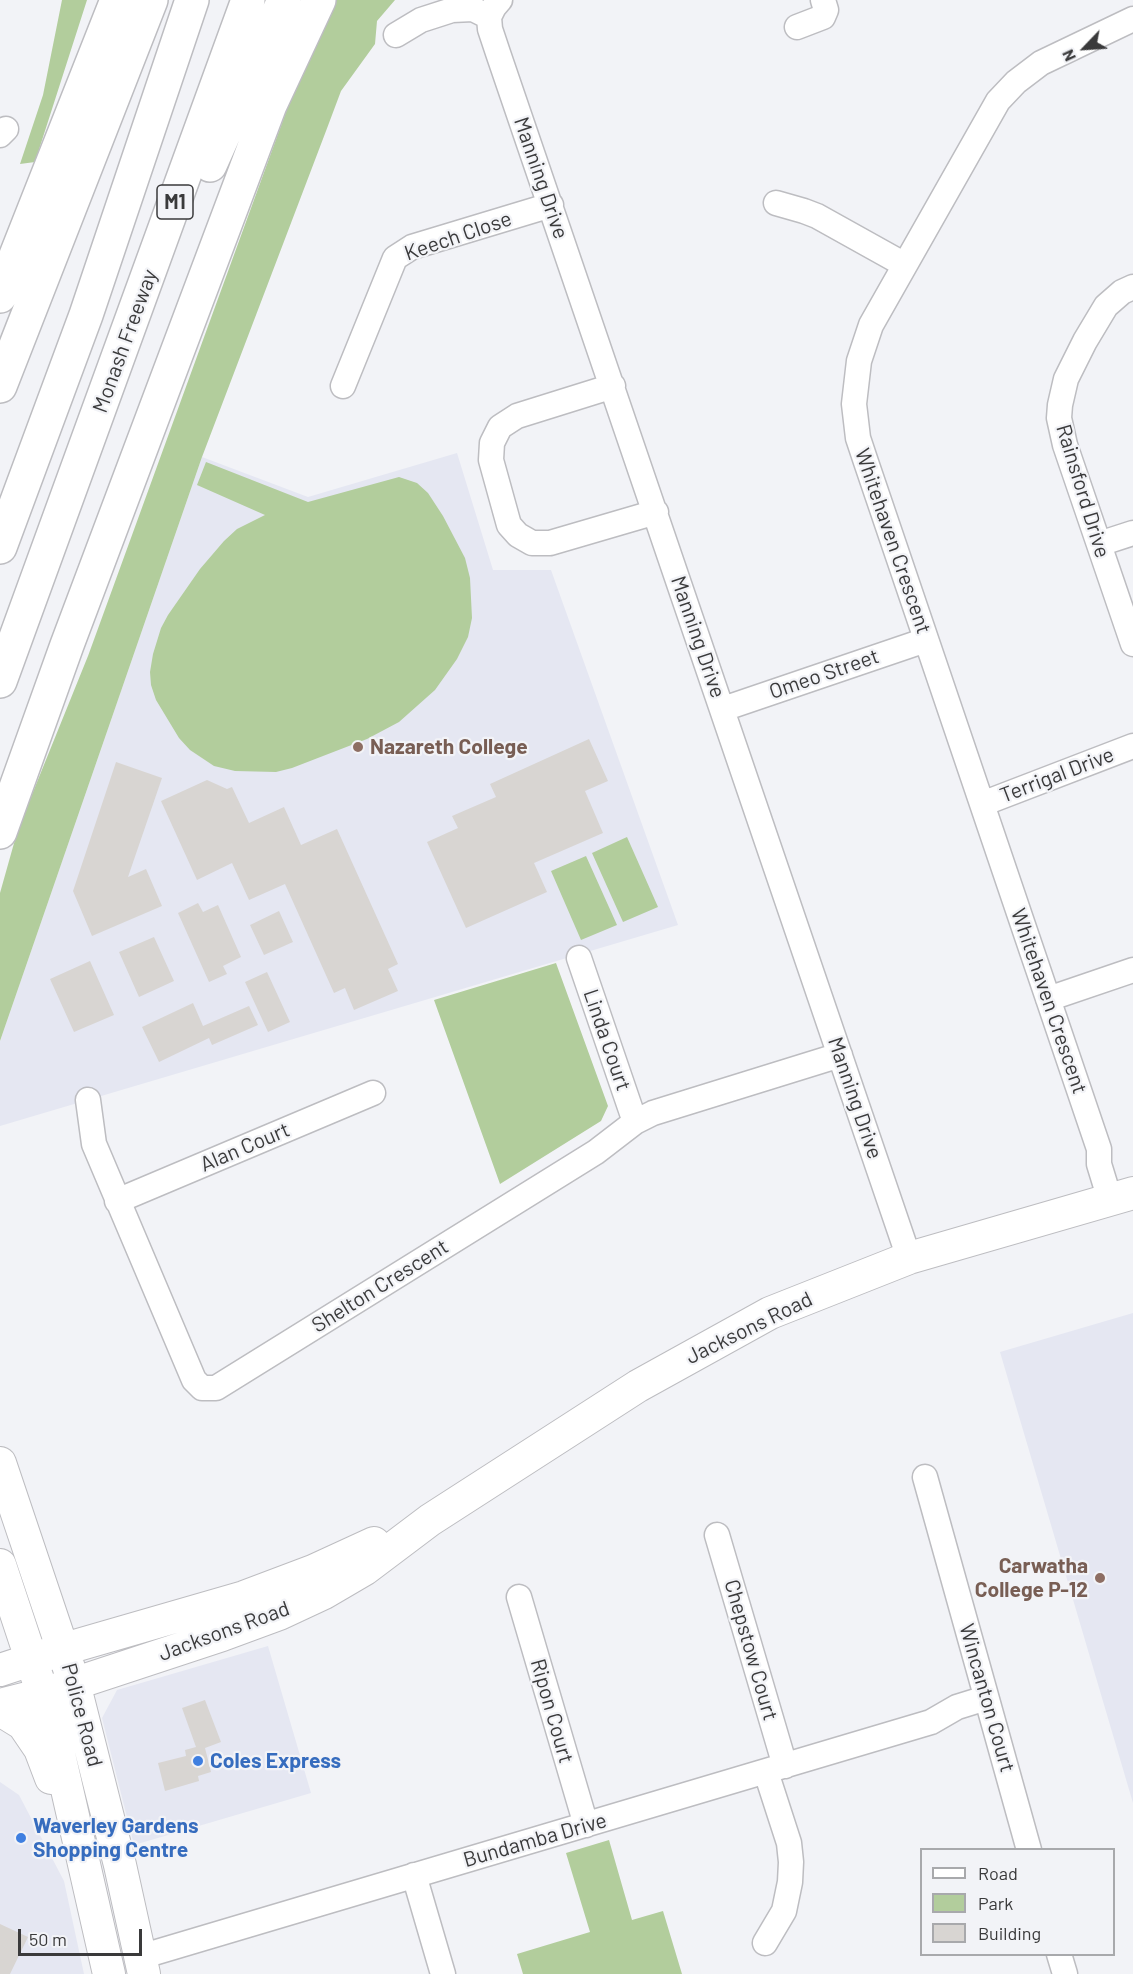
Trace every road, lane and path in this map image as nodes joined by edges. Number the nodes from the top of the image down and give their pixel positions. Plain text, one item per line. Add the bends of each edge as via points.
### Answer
1 (117, 0) edge
2 (151, 0) edge
3 (192, 0) edge
4 (248, 0) edge
5 (284, 0) edge
6 (319, 0) edge
7 (823, 0) edge
8 (495, 8) edge
9 (1133, 19) edge
10 (797, 27) dead end
11 (396, 35) dead end
12 (776, 203) dead end
13 (551, 205) junction
14 (905, 265) junction
15 (1133, 288) edge
16 (0, 296) edge
17 (0, 386) edge
18 (343, 386) dead end
19 (613, 386) junction
20 (102, 404) junction
21 (656, 512) junction
22 (1133, 533) edge
23 (1099, 544) junction
24 (0, 547) edge
25 (926, 640) junction
26 (1133, 644) edge
27 (0, 681) edge
28 (723, 709) junction
29 (1133, 746) edge
30 (982, 804) junction
31 (0, 832) edge
32 (579, 958) dead end
33 (1133, 970) edge
34 (1048, 999) junction
35 (840, 1054) junction
36 (373, 1093) dead end
37 (88, 1100) dead end
38 (635, 1122) junction
39 (1122, 1196) edge
40 (117, 1201) junction
41 (909, 1258) junction
42 (0, 1463) edge
43 (925, 1477) dead end
44 (430, 1520) junction
45 (717, 1535) dead end
46 (4, 1578) edge
47 (519, 1597) dead end
48 (0, 1643) edge
49 (64, 1649) junction
50 (32, 1660) junction
51 (0, 1670) edge
52 (74, 1683) junction
53 (43, 1694) junction
54 (0, 1705) edge
55 (989, 1706) junction
56 (0, 1712) edge
57 (776, 1769) junction
58 (585, 1825) junction
59 (1028, 1848) edge
60 (414, 1875) junction
61 (96, 1913) junction
62 (765, 1943) dead end
63 (1060, 1956) edge
64 (142, 1966) edge
65 (109, 1974) edge
66 (443, 1974) edge
67 (1065, 1974) edge

1 - 16 highway
2 - 17 highway
3 - 24 highway, M1 via 86,315
4 - 20 highway, Monash Freeway / M1
5 - 20 highway
6 - 31 highway via 270,105
7 - 10 street via 823,17
8 - 11 street via 452,10 421,20
8 - 13 street, Manning Drive via 492,36
9 - 14 street, Whitehaven Crescent via 1041,63 1006,91
12 - 14 street via 817,216
13 - 18 street, Keech Close via 412,247 394,258
13 - 19 street, Manning Drive
14 - 25 street, Whitehaven Crescent via 863,345 856,381 855,421
15 - 23 street, Rainsford Drive via 1113,299 1100,314 1066,379 1060,405 1065,446
19 - 21 street, Manning Drive
19 - 21 street via 516,416 500,427 492,443 491,460 509,525 532,543 550,543
20 - 27 highway, Monash Freeway / M1
21 - 28 street, Manning Drive
22 - 23 street
23 - 26 street, Rainsford Drive
25 - 28 street, Omeo Street
25 - 30 street, Whitehaven Crescent
28 - 35 street, Manning Drive
29 - 30 street, Terrigal Drive
30 - 34 street, Whitehaven Crescent
32 - 38 street, Linda Court
33 - 34 street
34 - 39 street, Whitehaven Crescent via 1099,1149 1099,1164
35 - 38 street, Shelton Crescent via 665,1108
35 - 41 street, Manning Drive
36 - 40 street, Alan Court
37 - 40 street, Shelton Crescent via 94,1144
38 - 40 street, Shelton Crescent via 596,1152 216,1388 202,1388 194,1380
39 - 41 main road, Jacksons Road
41 - 44 main road, Jacksons Road via 770,1313 638,1386
42 - 49 main road, Police Road
43 - 55 street, Wincanton Court
44 - 49 main road, Jacksons Road via 244,1598
44 - 52 main road, Jacksons Road via 365,1569 288,1610
45 - 57 street, Chepstow Court
46 - 48 main road via 10,1626
46 - 50 main road, Police Road
47 - 58 street, Ripon Court
49 - 50 main road, Jacksons Road
49 - 52 main road, Police Road
50 - 51 main road, Jacksons Road
50 - 53 main road, Police Road
52 - 53 main road, Jacksons Road
52 - 64 main road, Police Road
53 - 54 main road, Jacksons Road
53 - 61 main road, Police Road
55 - 57 street, Bundamba Drive via 962,1722 931,1722
55 - 59 street, Wincanton Court
56 - 61 main road via 22,1724 40,1749
57 - 58 street, Bundamba Drive
57 - 62 street, Chepstow Court via 791,1862 784,1911
58 - 60 street, Bundamba Drive
60 - 64 street, Bundamba Drive
60 - 66 street
61 - 65 main road, Police Road
63 - 67 street

